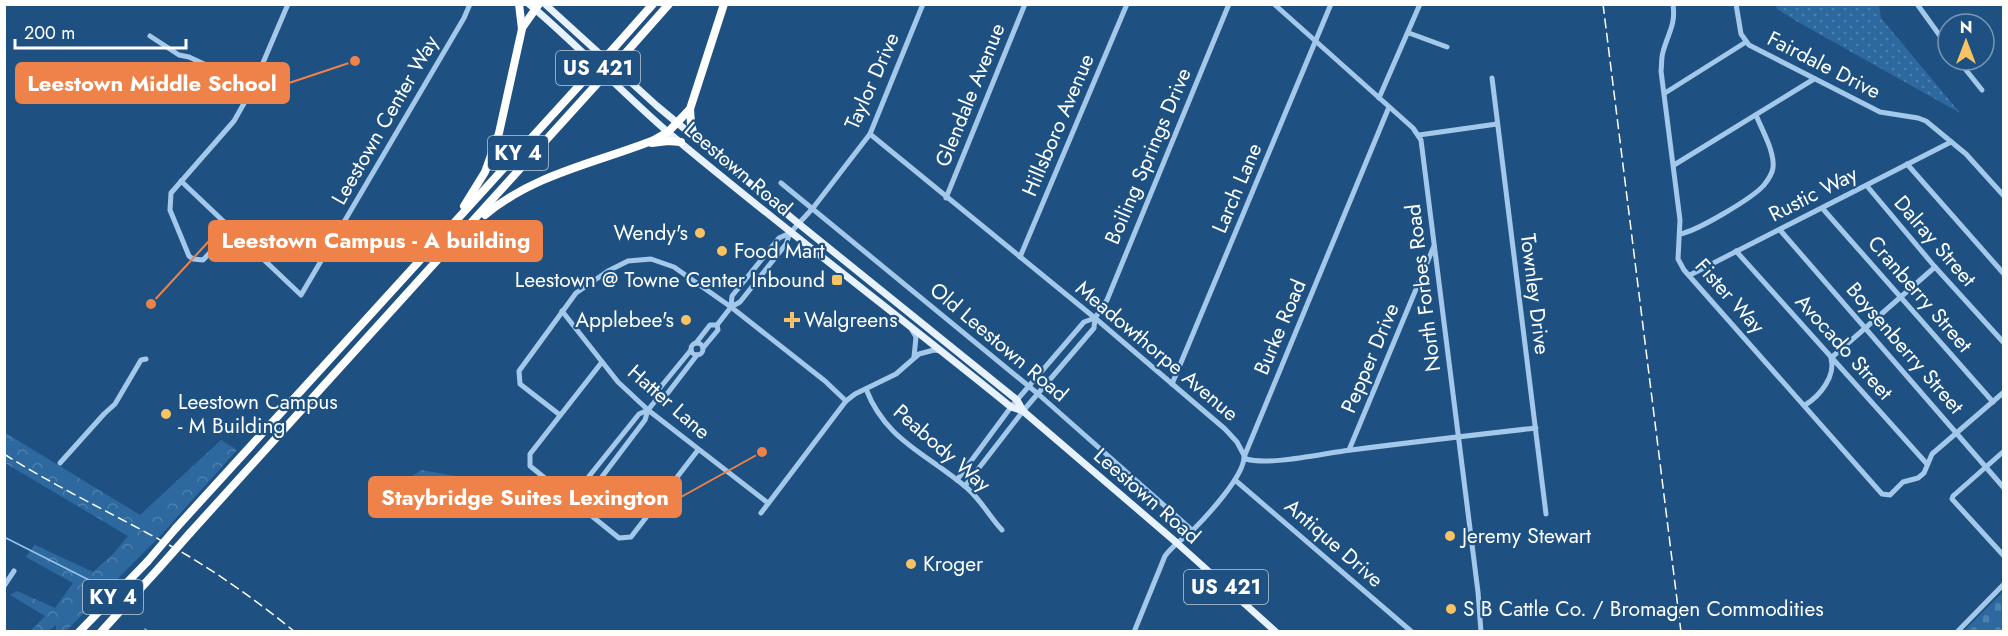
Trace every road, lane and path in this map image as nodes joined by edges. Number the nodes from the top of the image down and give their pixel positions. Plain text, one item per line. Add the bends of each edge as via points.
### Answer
1 (288, 4) edge
2 (470, 4) edge
3 (519, 4) edge
4 (545, 4) edge
5 (653, 4) edge
6 (669, 4) edge
7 (724, 4) edge
8 (923, 4) edge
9 (1025, 4) edge
10 (1127, 4) edge
11 (1229, 4) edge
12 (1274, 4) edge
13 (1331, 4) edge
14 (1420, 4) edge
15 (1673, 4) edge
16 (1736, 4) edge
17 (1917, 4) edge
18 (534, 6) edge
19 (522, 28) junction
20 (1936, 30) edge
21 (1409, 33) junction
22 (150, 36) dead end
23 (1746, 42) junction
24 (1316, 43) junction
25 (1447, 47) dead end
26 (1968, 72) edge
27 (256, 78) junction
28 (1492, 78) dead end
29 (1814, 79) junction
30 (1982, 90) dead end
31 (1665, 93) junction
32 (1379, 98) junction
33 (1389, 107) junction
34 (690, 109) junction
35 (1756, 115) junction
36 (677, 122) junction
37 (1497, 124) junction
38 (668, 132) junction
39 (870, 134) junction
40 (1419, 135) junction
41 (694, 136) junction
42 (681, 142) junction
43 (1951, 142) junction
44 (645, 144) junction
45 (1907, 164) junction
46 (1674, 165) junction
47 (181, 181) junction
48 (781, 183) dead end
49 (1867, 186) junction
50 (2004, 196) edge
51 (946, 198) junction
52 (813, 208) junction
53 (1823, 208) junction
54 (471, 223) junction
55 (799, 224) junction
56 (450, 227) junction
57 (232, 229) junction
58 (1780, 230) junction
59 (790, 233) junction
60 (1680, 234) junction
61 (1434, 246) junction
62 (1736, 251) junction
63 (1020, 257) junction
64 (1935, 267) junction
65 (2004, 274) edge
66 (1690, 275) junction
67 (1900, 297) junction
68 (731, 307) junction
69 (562, 311) junction
70 (1095, 318) junction
71 (717, 325) junction
72 (1865, 327) junction
73 (912, 328) junction
74 (696, 343) junction
75 (2004, 343) edge
76 (703, 348) junction
77 (691, 351) junction
78 (943, 351) junction
79 (697, 355) junction
80 (914, 357) junction
81 (1831, 358) junction
82 (146, 359) dead end
83 (602, 362) junction
84 (1172, 384) junction
85 (1028, 386) junction
86 (866, 389) junction
87 (2004, 392) edge
88 (1037, 393) junction
89 (660, 395) junction
90 (1017, 400) junction
91 (846, 401) junction
92 (1993, 402) junction
93 (1805, 405) junction
94 (1011, 407) junction
95 (648, 410) junction
96 (1023, 411) junction
97 (560, 415) junction
98 (1536, 428) junction
99 (1957, 433) junction
100 (1458, 437) junction
101 (698, 450) junction
102 (1349, 450) junction
103 (2004, 451) edge
104 (1244, 457) junction
105 (60, 463) dead end
106 (1927, 464) junction
107 (1985, 467) junction
108 (957, 480) junction
109 (1235, 480) junction
110 (965, 486) junction
111 (2004, 488) edge
112 (568, 499) junction
113 (768, 503) junction
114 (580, 508) junction
115 (761, 513) dead end
116 (1546, 514) dead end
117 (1002, 530) dead end
118 (1192, 530) junction
119 (1177, 543) junction
120 (2004, 556) edge
121 (14, 571) dead end
122 (2004, 584) edge
123 (4, 586) edge
124 (79, 632) edge
125 (101, 632) edge
126 (1134, 632) edge
127 (1276, 632) edge
128 (1412, 632) edge
129 (1481, 632) edge
130 (1957, 632) edge

1 - 27 street
2 - 57 street, Leestown Center Way via 301,295
3 - 19 highway
4 - 36 main road, Leestown Road / US 421
5 - 56 highway, KY 4, bridge
6 - 54 highway, KY 4, bridge
7 - 34 highway
8 - 39 street, Taylor Drive
9 - 51 street, Glendale Avenue
10 - 63 street, Hillsboro Avenue
11 - 70 street, Boiling Springs Drive via 1107,300
12 - 24 street
13 - 24 street, Larch Lane
14 - 21 street
15 - 31 street, Fister Way via 1672,30 1662,57
16 - 23 street, Fairdale Drive
17 - 20 street
18 - 19 highway
18 - 38 main road, Leestown Road / US 421
19 - 56 highway via 490,161
21 - 25 street
21 - 32 street
22 - 27 street via 179,55 217,70
23 - 29 street, Fairdale Drive
23 - 31 street
24 - 32 street
24 - 84 street, Larch Lane
26 - 30 street
27 - 47 street via 234,121
28 - 37 street, Townley Drive
29 - 35 street
29 - 43 street, Fairdale Drive via 1880,112 1926,121
31 - 46 street, Fister Way
32 - 33 street
33 - 40 street
33 - 104 street, Burke Road
34 - 36 highway
34 - 41 highway
35 - 46 street
35 - 60 street via 1773,160 1764,186 1692,231
36 - 38 highway
36 - 41 main road, Leestown Road / US 421
37 - 40 street
37 - 98 street, Townley Drive
38 - 42 main road, Leestown Road / US 421
38 - 44 highway
39 - 51 street, Meadowthorpe Avenue
39 - 52 street, Taylor Drive
40 - 61 street, North Forbes Road
41 - 55 main road, Leestown Road / US 421
42 - 44 highway
42 - 59 main road, Leestown Road / US 421
43 - 45 street, Rustic Way
43 - 50 street, Fairdale Drive via 1972,159
44 - 54 highway via 540,180
45 - 49 street, Rustic Way
45 - 65 street
46 - 60 street, Fister Way
47 - 57 street, Leestown Center Way
47 - 57 street via 171,192 170,210 189,256 203,260
48 - 52 street, Old Leestown Road
49 - 53 street, Rustic Way
49 - 64 street, Dalray Street
51 - 63 street, Meadowthorpe Avenue
52 - 55 street, Taylor Drive
52 - 85 street, Old Leestown Road
53 - 58 street, Rustic Way
53 - 67 street, Cranberry Street
54 - 125 highway, KY 4, bridge
55 - 59 street, Taylor Drive
55 - 90 main road, Leestown Road / US 421
56 - 124 highway, KY 4, bridge
58 - 62 street, Rustic Way
58 - 72 street, Boysenberry Street
59 - 68 street via 786,244 740,302
59 - 68 street via 778,238 732,296
59 - 73 main road, Leestown Road / US 421
60 - 66 street, Fister Way via 1678,259
61 - 100 street, North Forbes Road
61 - 102 street, Pepper Drive
62 - 66 street, Rustic Way
62 - 81 street, Avocado Street
63 - 70 street, Meadowthorpe Avenue
64 - 67 street
64 - 75 street, Dalray Street
66 - 93 street, Fister Way
67 - 72 street
67 - 92 street, Cranberry Street
68 - 69 street via 674,267 651,259 628,261 608,271 576,293
68 - 71 street
68 - 91 street
69 - 83 street, Hatter Lane
69 - 97 street via 518,376 520,384
70 - 84 street, Meadowthorpe Avenue
70 - 85 street, Boiling Springs Drive via 1084,322
70 - 88 street, Boiling Springs Drive via 1092,330
71 - 74 street via 710,325
71 - 76 street via 718,330
72 - 81 street
72 - 99 street, Boysenberry Street
73 - 78 main road, Leestown Road / US 421
73 - 80 street via 916,337
74 - 76 street
74 - 77 street
76 - 79 street
77 - 79 street
77 - 89 street via 658,389
78 - 80 street
78 - 94 main road, Leestown Road / US 421
79 - 89 street via 667,394
80 - 86 street via 896,374
81 - 93 street via 1832,368 1823,388
81 - 106 street, Avocado Street
82 - 105 street via 141,360 115,404
83 - 95 street, Hatter Lane
83 - 97 street
84 - 104 street, Meadowthorpe Avenue via 1233,437
85 - 88 street, Old Leestown Road
85 - 90 street, Boiling Springs Drive
86 - 91 street
86 - 108 street, Peabody Way via 878,415 896,436
87 - 92 street
88 - 96 street, Boiling Springs Drive
88 - 118 street, Old Leestown Road
89 - 95 street
90 - 94 street, Boiling Springs Drive
90 - 96 main road, Leestown Road / US 421
91 - 113 street
92 - 99 street
93 - 106 street, Fister Way via 1882,494 1890,495 1903,482 1918,478
94 - 96 main road, Leestown Road / US 421
94 - 108 street, Boiling Springs Drive
95 - 101 street, Hatter Lane
95 - 112 street via 639,414
95 - 114 street via 645,420
96 - 110 street, Boiling Springs Drive
96 - 119 main road, Leestown Road / US 421
97 - 112 street via 530,454 529,462
98 - 100 street
98 - 116 street, Townley Drive
99 - 106 street via 1932,454
99 - 107 street, Boysenberry Street
100 - 102 street
100 - 129 street, North Forbes Road
101 - 113 street, Hatter Lane
101 - 114 street via 631,537 619,538
102 - 104 street via 1257,461
103 - 107 street
104 - 109 street, Burke Road
107 - 111 street, Boysenberry Street
107 - 120 street via 1953,495 1955,503
108 - 110 street, Peabody Way
109 - 118 street, Burke Road
109 - 128 street, Antique Drive
110 - 117 street, Peabody Way
112 - 114 street
112 - 114 street via 565,510 572,515
113 - 115 street
118 - 119 street, Burke Road
119 - 126 street, Burke Road via 1158,571
119 - 127 main road, Leestown Road / US 421
121 - 123 street
122 - 130 street

